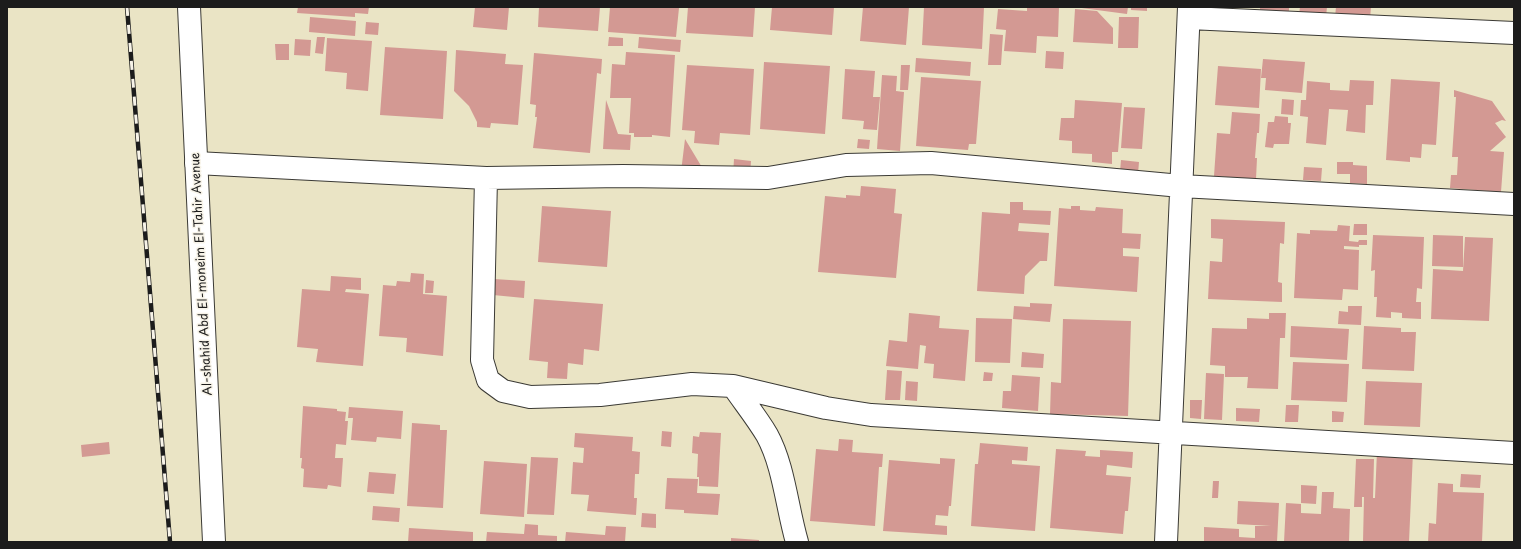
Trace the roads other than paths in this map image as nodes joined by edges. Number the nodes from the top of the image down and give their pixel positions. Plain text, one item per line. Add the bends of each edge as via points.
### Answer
1 (190, 7) edge
2 (1189, 12) edge
3 (1514, 33) edge
4 (196, 163) junction
5 (486, 178) junction
6 (1181, 186) junction
7 (1514, 204) edge
8 (733, 386) junction
9 (1171, 433) junction
10 (1514, 453) edge
11 (214, 542) edge
12 (797, 542) edge
13 (1166, 542) edge

1 - 4 street, Al-shahid Abd El-moneim El-Tahir Avenue
2 - 3 street
2 - 6 street
4 - 5 street
4 - 11 street, Al-shahid Abd El-moneim El-Tahir Avenue
5 - 6 street via 768,178 846,165 931,163
5 - 8 street via 482,360 488,380 503,391 530,397 600,395 692,384
6 - 7 street
6 - 9 street
8 - 9 street via 826,408 871,415
8 - 12 street via 767,435 780,467
9 - 10 street
9 - 13 street

